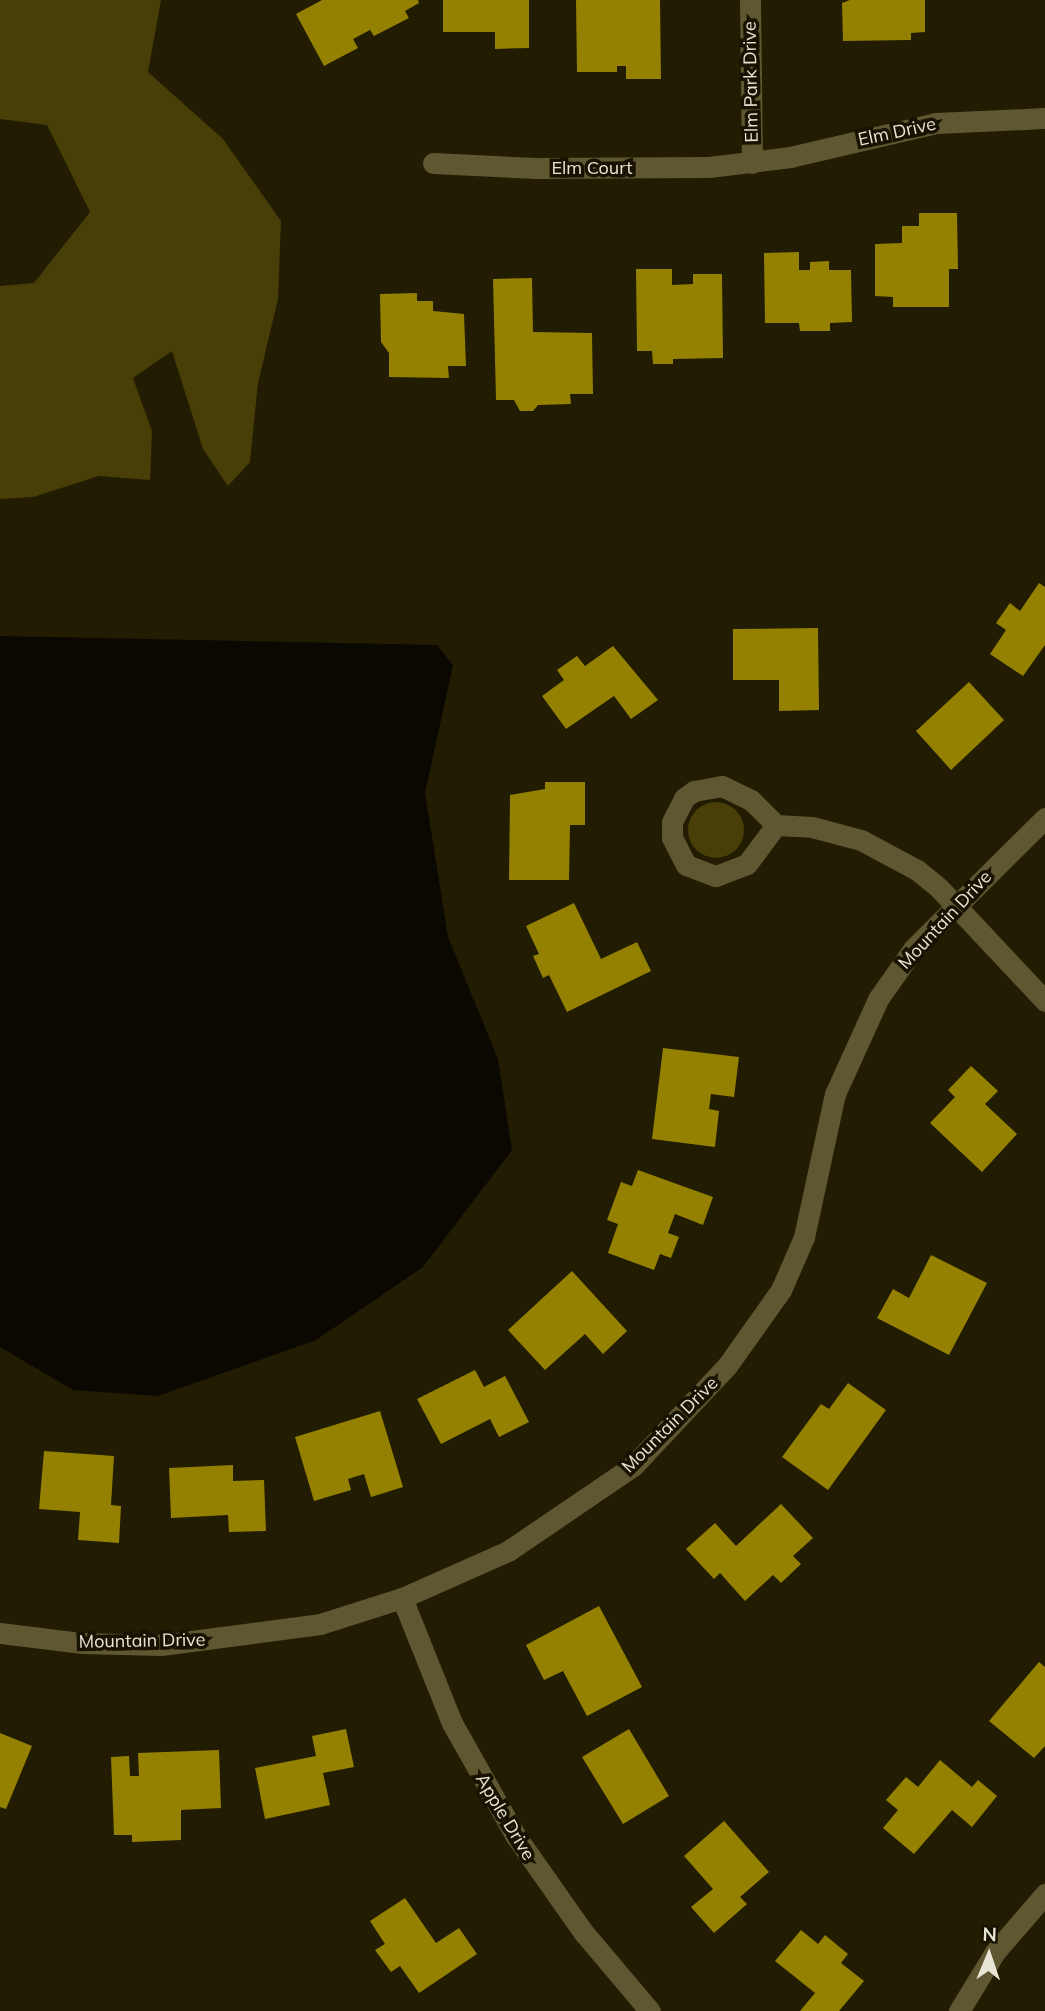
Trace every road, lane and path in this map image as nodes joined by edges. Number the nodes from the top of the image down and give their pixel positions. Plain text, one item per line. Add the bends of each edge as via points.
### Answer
1 (750, 0) edge
2 (1045, 118) edge
3 (433, 163) dead end
4 (752, 163) junction
5 (1045, 818) edge
6 (776, 825) junction
7 (954, 905) junction
8 (1045, 1001) edge
9 (402, 1598) junction
10 (0, 1633) edge
11 (1045, 1894) edge
12 (650, 2011) edge
13 (959, 2011) edge

1 - 4 street, Elm Park Drive
2 - 4 street, Elm Drive via 936,123
3 - 4 street, Elm Court via 536,169
5 - 7 street, Mountain Drive
6 - 6 street via 734,789 708,787 684,798 672,821 672,837 686,865 715,876 747,864
6 - 7 street via 812,827 861,840 917,870
7 - 8 street
7 - 9 street, Mountain Drive via 894,974 857,1038 827,1126 804,1237 787,1279 753,1335 692,1407 603,1489 508,1551
9 - 10 street, Mountain Drive via 320,1624 214,1640 128,1645
9 - 12 street, Apple Drive via 452,1723 515,1835 576,1923
11 - 13 street via 995,1952

